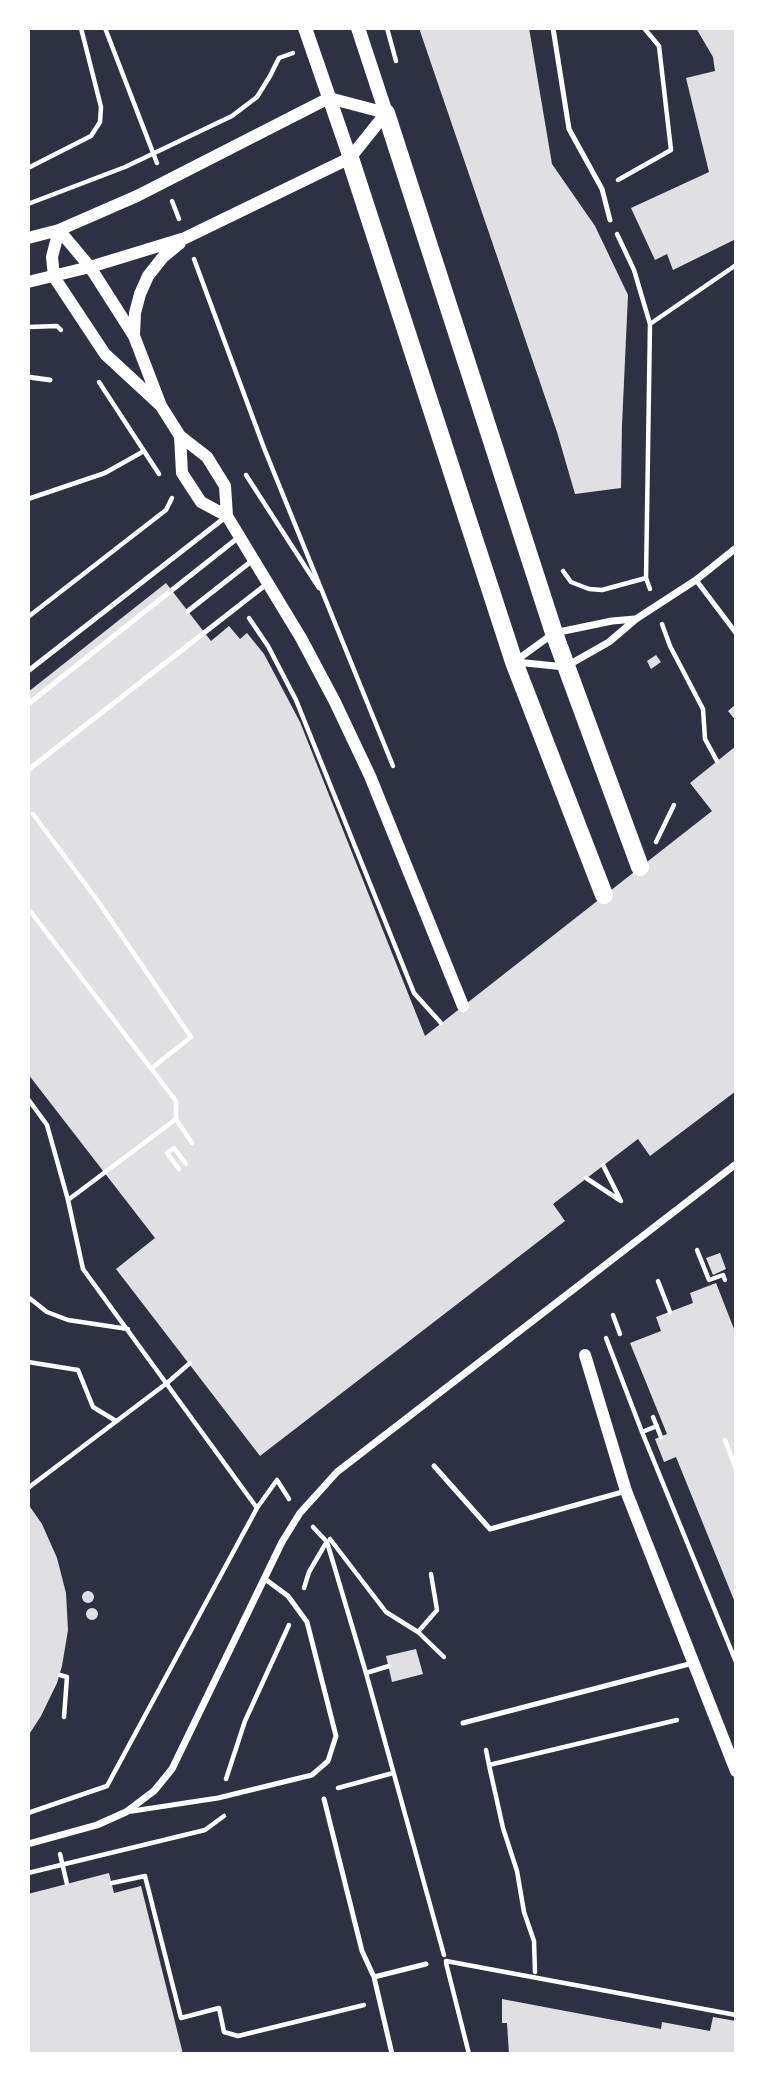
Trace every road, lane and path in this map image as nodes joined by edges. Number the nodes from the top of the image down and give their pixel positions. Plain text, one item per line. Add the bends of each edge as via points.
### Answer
1 (81, 28) edge
2 (105, 28) edge
3 (304, 28) edge
4 (358, 28) edge
5 (553, 28) edge
6 (644, 28) edge
7 (279, 58) dead end
8 (329, 98) junction
9 (386, 113) junction
10 (350, 158) junction
11 (159, 167) dead end
12 (28, 169) edge
13 (602, 188) junction
14 (168, 192) dead end
15 (28, 204) edge
16 (610, 220) joint
17 (59, 230) junction
18 (184, 234) junction
19 (28, 238) edge
20 (161, 252) junction
21 (193, 255) dead end
22 (736, 265) edge
23 (90, 267) junction
24 (54, 276) junction
25 (28, 282) edge
26 (650, 324) junction
27 (28, 327) edge
28 (65, 335) dead end
29 (134, 335) junction
30 (95, 376) dead end
31 (28, 377) edge
32 (50, 380) dead end
33 (161, 406) junction
34 (180, 436) junction
35 (144, 451) junction
36 (240, 465) dead end
37 (166, 485) dead end
38 (28, 499) edge
39 (227, 516) junction
40 (239, 537) junction
41 (200, 538) junction
42 (736, 548) edge
43 (253, 560) junction
44 (696, 580) junction
45 (268, 583) junction
46 (589, 589) dead end
47 (326, 598) junction
48 (241, 604) junction
49 (188, 611) dead end
50 (28, 617) edge
51 (636, 619) junction
52 (554, 633) junction
53 (736, 633) edge
54 (670, 646) dead end
55 (514, 662) junction
56 (565, 667) junction
57 (28, 671) edge
58 (28, 704) edge
59 (717, 761) dead end
60 (28, 769) edge
61 (397, 777) dead end
62 (674, 805) dead end
63 (33, 814) dead end
64 (653, 848) dead end
65 (640, 867) dead end
66 (604, 895) dead end
67 (28, 915) edge
68 (463, 1006) dead end
69 (442, 1023) dead end
70 (152, 1068) junction
71 (28, 1099) edge
72 (176, 1119) junction
73 (192, 1143) dead end
74 (186, 1164) dead end
75 (736, 1164) edge
76 (603, 1166) dead end
77 (179, 1169) dead end
78 (586, 1178) dead end
79 (68, 1200) junction
80 (697, 1250) dead end
81 (725, 1280) dead end
82 (658, 1281) dead end
83 (28, 1297) edge
84 (670, 1312) dead end
85 (613, 1315) dead end
86 (128, 1329) junction
87 (620, 1334) dead end
88 (606, 1338) dead end
89 (584, 1354) dead end
90 (28, 1362) edge
91 (190, 1363) dead end
92 (167, 1383) junction
93 (653, 1417) dead end
94 (116, 1421) junction
95 (657, 1426) junction
96 (642, 1432) junction
97 (661, 1437) dead end
98 (725, 1440) dead end
99 (435, 1466) dead end
100 (736, 1469) edge
101 (28, 1488) edge
102 (626, 1491) junction
103 (287, 1496) dead end
104 (257, 1508) junction
105 (328, 1541) junction
106 (431, 1574) dead end
107 (265, 1579) junction
108 (298, 1607) junction
109 (418, 1632) junction
110 (444, 1657) dead end
111 (736, 1662) edge
112 (694, 1663) junction
113 (388, 1667) dead end
114 (366, 1673) junction
115 (60, 1675) dead end
116 (64, 1717) dead end
117 (677, 1720) dead end
118 (463, 1723) dead end
119 (486, 1750) dead end
120 (489, 1765) junction
121 (736, 1771) edge
122 (393, 1773) junction
123 (328, 1790) dead end
124 (218, 1798) junction
125 (324, 1799) dead end
126 (126, 1812) junction
127 (28, 1813) edge
128 (226, 1815) dead end
129 (205, 1830) junction
130 (28, 1844) edge
131 (63, 1865) junction
132 (28, 1873) edge
133 (112, 1883) dead end
134 (67, 1884) dead end
135 (446, 1961) junction
136 (426, 1964) dead end
137 (535, 1972) dead end
138 (374, 1978) junction
139 (365, 2005) dead end
140 (736, 2015) edge
141 (392, 2054) edge
142 (469, 2054) edge

1 - 12 path via 101,107 100,122 91,136
2 - 11 path
3 - 8 main road
4 - 9 main road
5 - 13 lane via 569,129
6 - 13 path via 659,46 671,150
7 - 15 path via 257,97 238,112 125,167
8 - 9 street
8 - 10 main road
8 - 17 street via 137,196
9 - 10 street
9 - 52 main road
10 - 18 street
10 - 55 main road
13 - 16 lane
14 - 18 path
16 - 26 path via 634,270
17 - 19 street
17 - 23 street
17 - 24 street via 52,257
18 - 20 street
20 - 23 street
20 - 29 street via 140,293
21 - 47 path via 264,448
22 - 26 path
23 - 24 street
23 - 29 street
24 - 25 street
24 - 33 street via 105,354
26 - 46 path via 646,579
27 - 28 path via 57,326
29 - 33 street
30 - 35 path
31 - 32 lane
33 - 34 street
34 - 39 street via 207,457 225,486
34 - 39 street via 182,473 201,502
35 - 37 path
35 - 38 path via 105,473
36 - 47 path
39 - 40 street
39 - 41 lane
40 - 43 street
40 - 58 lane
41 - 50 path via 173,496 166,510
41 - 57 lane
42 - 44 street
43 - 45 street
43 - 49 lane
44 - 51 street
44 - 53 lane
45 - 48 lane
45 - 68 street via 335,702 370,776
47 - 61 path
48 - 60 lane
48 - 69 path via 296,700 414,993
51 - 52 street
51 - 56 street via 609,642
52 - 55 street
52 - 56 main road
54 - 59 path via 703,709 705,740
55 - 56 street
55 - 66 main road
56 - 65 main road
62 - 64 path
63 - 70 path via 96,897 191,1038
67 - 70 path via 31,912
70 - 72 path via 176,1101
71 - 79 path via 47,1125
72 - 73 path
72 - 79 path
74 - 77 path via 174,1148 167,1153
75 - 107 street via 337,1472 300,1513
76 - 78 path via 621,1201
79 - 86 path via 83,1269
80 - 81 path via 709,1280 723,1275
82 - 84 path
83 - 86 path via 47,1312 68,1320
85 - 87 path
86 - 92 path
88 - 96 path
89 - 102 street
90 - 94 path via 78,1370 93,1407
91 - 92 path
92 - 94 path
92 - 104 path
93 - 95 path
94 - 101 path
95 - 96 path
95 - 97 path
96 - 111 path
98 - 100 path
99 - 102 lane via 490,1529
102 - 112 street
103 - 104 path via 277,1480
104 - 127 path via 107,1786
105 - 108 path via 309,1572
105 - 109 path via 386,1612
105 - 114 path
106 - 109 path via 437,1610
107 - 108 lane
107 - 126 street via 173,1769
108 - 124 path via 245,1721
108 - 124 lane via 307,1622 336,1736 328,1761 312,1775
109 - 110 path
112 - 118 lane
112 - 121 street
113 - 114 path
114 - 122 path
115 - 116 path via 67,1677
117 - 120 path
119 - 120 path
120 - 137 path via 534,1941
122 - 123 path
122 - 135 path
124 - 126 lane
124 - 129 path
125 - 138 lane via 362,1951
126 - 130 street
128 - 129 path
129 - 131 path
131 - 132 path
131 - 134 path
133 - 139 path via 145,1876 181,2018 219,2008 224,2032 239,2036
135 - 140 path
135 - 142 path
136 - 138 lane
138 - 141 lane

